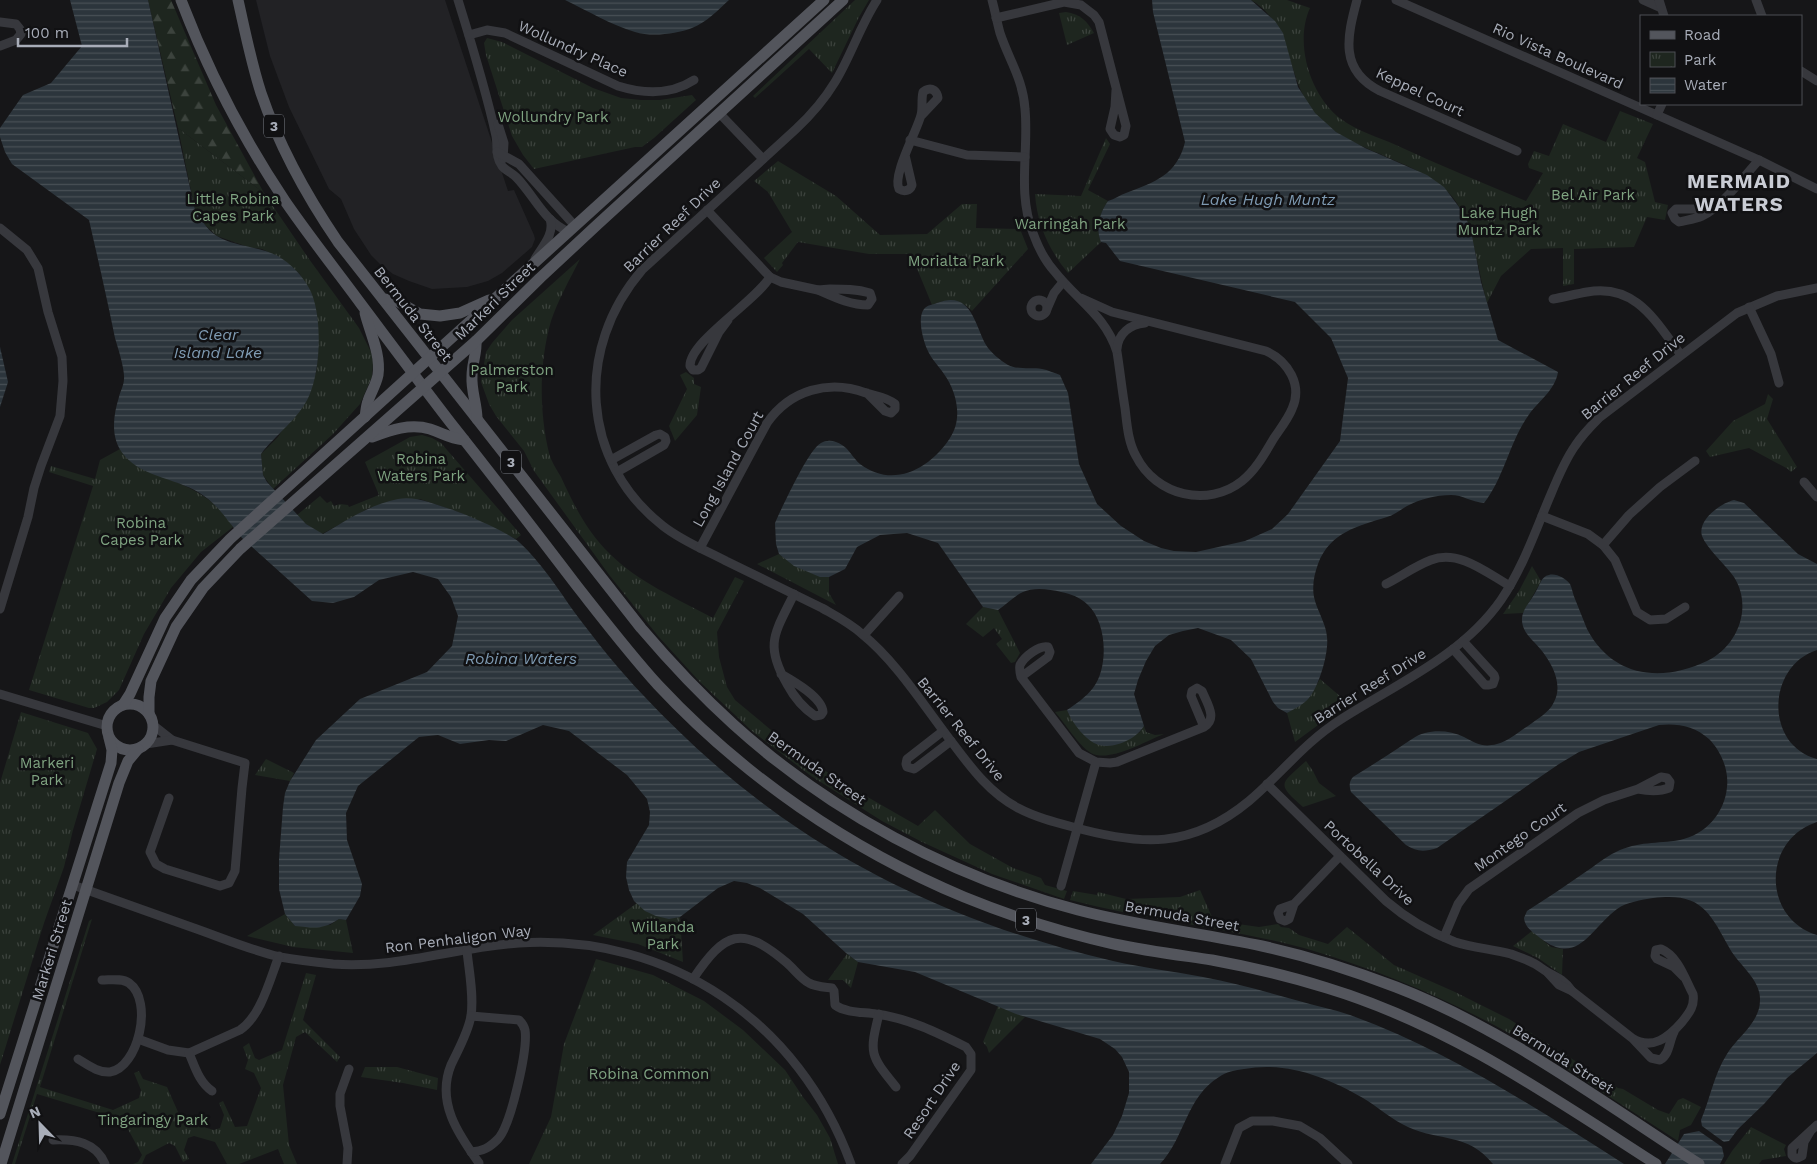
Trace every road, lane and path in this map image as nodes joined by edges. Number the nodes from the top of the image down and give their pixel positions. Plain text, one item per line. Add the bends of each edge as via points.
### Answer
1 (181, 0) edge
2 (238, 0) edge
3 (458, 0) edge
4 (824, 0) edge
5 (844, 0) edge
6 (877, 0) edge
7 (992, 0) edge
8 (1357, 0) edge
9 (1396, 0) edge
10 (1643, 0) edge
11 (1756, 0) edge
12 (1661, 8) edge
13 (1762, 15) edge
14 (996, 18) junction
15 (0, 22) edge
16 (469, 35) junction
17 (0, 46) edge
18 (1802, 72) edge
19 (694, 80) dead end
20 (1817, 81) edge
21 (1116, 90) dead end
22 (1662, 105) edge
23 (720, 114) junction
24 (1657, 115) junction
25 (921, 116) dead end
26 (910, 140) junction
27 (1517, 151) dead end
28 (501, 154) junction
29 (905, 155) dead end
30 (1025, 158) junction
31 (763, 159) junction
32 (1758, 160) junction
33 (1817, 189) edge
34 (545, 192) junction
35 (1712, 209) dead end
36 (707, 210) junction
37 (546, 214) junction
38 (0, 228) edge
39 (572, 229) junction
40 (584, 236) junction
41 (530, 268) junction
42 (770, 277) junction
43 (1063, 282) junction
44 (1817, 288) edge
45 (818, 290) junction
46 (1054, 293) junction
47 (1081, 298) junction
48 (383, 299) junction
49 (495, 299) junction
50 (1553, 300) dead end
51 (1749, 307) junction
52 (364, 308) junction
53 (728, 320) junction
54 (1150, 323) junction
55 (476, 341) junction
56 (1117, 352) junction
57 (1681, 355) junction
58 (429, 358) junction
59 (440, 372) junction
60 (412, 373) junction
61 (1779, 383) dead end
62 (423, 388) junction
63 (867, 393) dead end
64 (365, 417) junction
65 (477, 419) junction
66 (366, 439) junction
67 (464, 440) junction
68 (611, 460) junction
69 (1695, 461) dead end
70 (617, 472) junction
71 (1804, 482) dead end
72 (1817, 498) edge
73 (1542, 516) junction
74 (1604, 546) junction
75 (700, 548) junction
76 (1386, 584) dead end
77 (1510, 586) junction
78 (794, 594) junction
79 (899, 596) dead end
80 (1685, 606) dead end
81 (0, 609) edge
82 (864, 635) junction
83 (1463, 641) junction
84 (1453, 649) junction
85 (781, 674) junction
86 (1021, 677) dead end
87 (0, 694) edge
88 (123, 705) junction
89 (151, 719) junction
90 (107, 726) junction
91 (1204, 727) dead end
92 (943, 731) junction
93 (110, 738) junction
94 (172, 740) junction
95 (951, 741) junction
96 (142, 746) junction
97 (1096, 762) junction
98 (1267, 784) junction
99 (1638, 789) dead end
100 (169, 798) dead end
101 (1077, 828) junction
102 (1340, 856) junction
103 (73, 885) junction
104 (1061, 886) dead end
105 (86, 890) junction
106 (1294, 904) dead end
107 (1444, 937) junction
108 (467, 951) junction
109 (279, 956) junction
110 (1684, 976) dead end
111 (693, 979) junction
112 (102, 980) dead end
113 (879, 1014) junction
114 (471, 1016) junction
115 (1674, 1031) junction
116 (1632, 1038) junction
117 (138, 1039) junction
118 (1659, 1042) junction
119 (189, 1053) junction
120 (1666, 1055) junction
121 (78, 1059) dead end
122 (349, 1069) dead end
123 (896, 1087) dead end
124 (212, 1091) dead end
125 (0, 1114) edge
126 (1817, 1125) edge
127 (1810, 1132) dead end
128 (54, 1140) dead end
129 (471, 1152) junction
130 (479, 1163) edge
131 (1, 1164) edge
132 (105, 1164) edge
133 (347, 1164) edge
134 (851, 1164) edge
135 (902, 1164) edge
136 (1226, 1164) edge
137 (1348, 1164) edge
138 (1656, 1164) edge
139 (1699, 1164) edge

1 - 52 main road, 3 via 222,93 252,147 289,206
2 - 48 main road, Bermuda Street / 3 via 262,92 286,153 326,225
3 - 16 street
4 - 39 main road, Markeri Street
5 - 23 main road, Markeri Street
6 - 31 street, Barrier Reef Drive via 827,95 796,130
7 - 14 street
8 - 27 street, Keppel Court via 1348,43 1354,67 1365,82
9 - 24 street, Rio Vista Boulevard
10 - 12 street
11 - 13 street
14 - 21 street via 1064,2 1073,2 1088,10 1103,31
14 - 30 street via 1023,93
15 - 17 street via 16,24 22,34
16 - 19 street, Wollundry Place via 487,30 506,33 630,90 673,90
16 - 28 street via 489,103 503,136
18 - 20 street
22 - 24 street
23 - 31 street
23 - 40 main road, Markeri Street
24 - 32 street, Rio Vista Boulevard
25 - 26 street
26 - 29 street
26 - 30 street via 967,155
28 - 34 street via 519,164
28 - 37 street via 502,166 518,179
30 - 43 street via 1024,197 1029,223 1046,261
31 - 36 street, Barrier Reef Drive
32 - 33 street, Rio Vista Boulevard
32 - 35 street
34 - 37 street via 542,200
34 - 39 street
36 - 42 street
36 - 68 street, Barrier Reef Drive via 642,270 610,319 598,358 595,388 600,426
37 - 39 street via 559,227
37 - 41 street via 551,226 549,235
38 - 81 street via 27,250 38,268 62,356 64,381 60,416 34,488
39 - 40 main road
39 - 41 main road, Markeri Street
40 - 55 main road, Markeri Street
41 - 49 main road, Markeri Street
42 - 45 street
42 - 53 street via 760,291
43 - 46 street
43 - 47 street
44 - 51 street, Barrier Reef Drive via 1777,296
45 - 45 street via 848,289 870,293 872,299 864,305
46 - 46 street via 1046,312 1040,316 1034,314 1032,304
47 - 54 street via 1103,309
47 - 56 street via 1108,329
48 - 49 main road via 395,300 420,314 440,316 460,313
48 - 58 main road, Bermuda Street / 3
49 - 58 main road, Markeri Street
50 - 57 street via 1589,291 1614,292 1631,298 1648,310
51 - 57 street, Barrier Reef Drive via 1727,319
51 - 61 street via 1771,354
52 - 60 main road, 3
52 - 64 main road via 378,368
53 - 53 street via 701,368 693,370 689,363 698,347
54 - 56 street via 1127,329 1119,340
54 - 56 street via 1266,351 1281,359 1290,371 1296,396 1292,410 1244,480 1226,490 1203,496 1169,489 1150,476 1132,446
55 - 59 main road, Markeri Street
55 - 65 main road via 472,388
57 - 73 street, Barrier Reef Drive via 1609,409 1582,435 1565,462
58 - 59 main road, Bermuda Street / 3
58 - 60 main road, Markeri Street
59 - 62 main road, Markeri Street
59 - 65 main road, Bermuda Street / 3
60 - 62 main road, 3
60 - 64 main road, Markeri Street
62 - 66 main road, Markeri Street
62 - 67 main road, 3
63 - 75 street, Long Island Court via 839,386 818,388 797,396 780,408 764,428
64 - 88 main road, Markeri Street via 230,540 191,580 165,618
65 - 139 main road, Bermuda Street / 3 via 641,628 685,678 735,726 785,767 864,819 956,867 1054,904 1134,924 1223,938 1294,954 1397,987 1504,1039
66 - 67 main road via 412,427 428,428 450,439
66 - 89 main road, Markeri Street via 297,497 203,588 176,627 151,680
67 - 138 main road, 3 via 615,635 675,702 752,772 817,819 937,885 1026,920 1112,943 1279,974 1388,1010 1442,1033 1498,1063
68 - 70 street, Barrier Reef Drive
68 - 70 street via 656,435 665,437 664,446
69 - 74 street via 1629,515
70 - 75 street, Barrier Reef Drive via 632,496 654,518
71 - 72 street
73 - 74 street via 1588,534
73 - 77 street, Barrier Reef Drive
74 - 80 street via 1615,560 1637,612 1650,620 1666,619
75 - 78 street, Barrier Reef Drive
76 - 77 street via 1426,562 1455,558
77 - 83 street, Barrier Reef Drive via 1482,623
78 - 82 street, Barrier Reef Drive
78 - 85 street via 774,638 774,655
79 - 82 street
82 - 92 street, Barrier Reef Drive via 890,662
83 - 84 street, Barrier Reef Drive
83 - 84 street via 1494,675 1493,684 1483,683
84 - 98 street, Barrier Reef Drive via 1326,728
85 - 85 street via 805,689 823,708 821,714 815,716 796,699
86 - 97 street via 1079,753
87 - 90 street
88 - 89 main road via 138,705
88 - 90 main road via 112,712
89 - 94 street
89 - 96 main road via 153,732
90 - 93 main road
91 - 97 street via 1117,762
92 - 95 street, Barrier Reef Drive
92 - 95 street via 907,759 908,767 914,769
93 - 96 main road via 126,750
93 - 103 main road, Markeri Street via 111,763
94 - 96 street
94 - 100 street via 245,762 235,871 229,883 220,886 156,864 150,852
95 - 101 street, Barrier Reef Drive via 979,776 1005,800 1037,817
96 - 105 main road, Markeri Street via 128,761 119,783
97 - 101 street
98 - 101 street, Barrier Reef Drive via 1246,804 1220,821 1176,838 1130,840
98 - 102 street, Portobella Drive
99 - 107 street, Montego Court via 1578,813 1469,889 1458,904
101 - 104 street
102 - 106 street
102 - 107 street, Portobella Drive via 1396,909
103 - 105 street, Ron Penhaligon Way
103 - 125 main road, Markeri Street
105 - 109 street, Ron Penhaligon Way
105 - 131 main road, Markeri Street
107 - 116 street, Portobella Drive via 1532,962 1558,976 1572,991
108 - 109 street, Ron Penhaligon Way via 366,964 336,964
108 - 111 street, Ron Penhaligon Way via 519,943 586,946 636,956
108 - 114 street
109 - 119 street via 251,1020 240,1030
110 - 115 street via 1694,1003
111 - 113 street via 706,960 725,943 738,937 748,938 786,962 807,982 832,988 836,1005 841,1009
111 - 134 street, Ron Penhaligon Way via 738,1008 776,1040 811,1083 830,1114
112 - 117 street via 123,980 134,988 143,1015
113 - 123 street via 872,1045 873,1056
113 - 135 street, Resort Drive via 912,1022 966,1047 971,1054 971,1070
114 - 129 street via 446,1086 448,1109
114 - 129 street via 519,1020 525,1027 526,1040 504,1130 484,1151
115 - 118 street
115 - 120 street
116 - 118 street, Portobella Drive
116 - 120 street, Portobella Drive via 1651,1058 1660,1060
117 - 119 street via 168,1050
117 - 121 street via 125,1064 111,1072 90,1068
118 - 120 street via 1666,1046
119 - 124 street via 202,1083
122 - 133 street via 340,1094 348,1148
126 - 127 street
128 - 132 street via 70,1139 94,1147
129 - 130 street
136 - 137 street via 1239,1128 1252,1121 1273,1121 1300,1126 1314,1134

